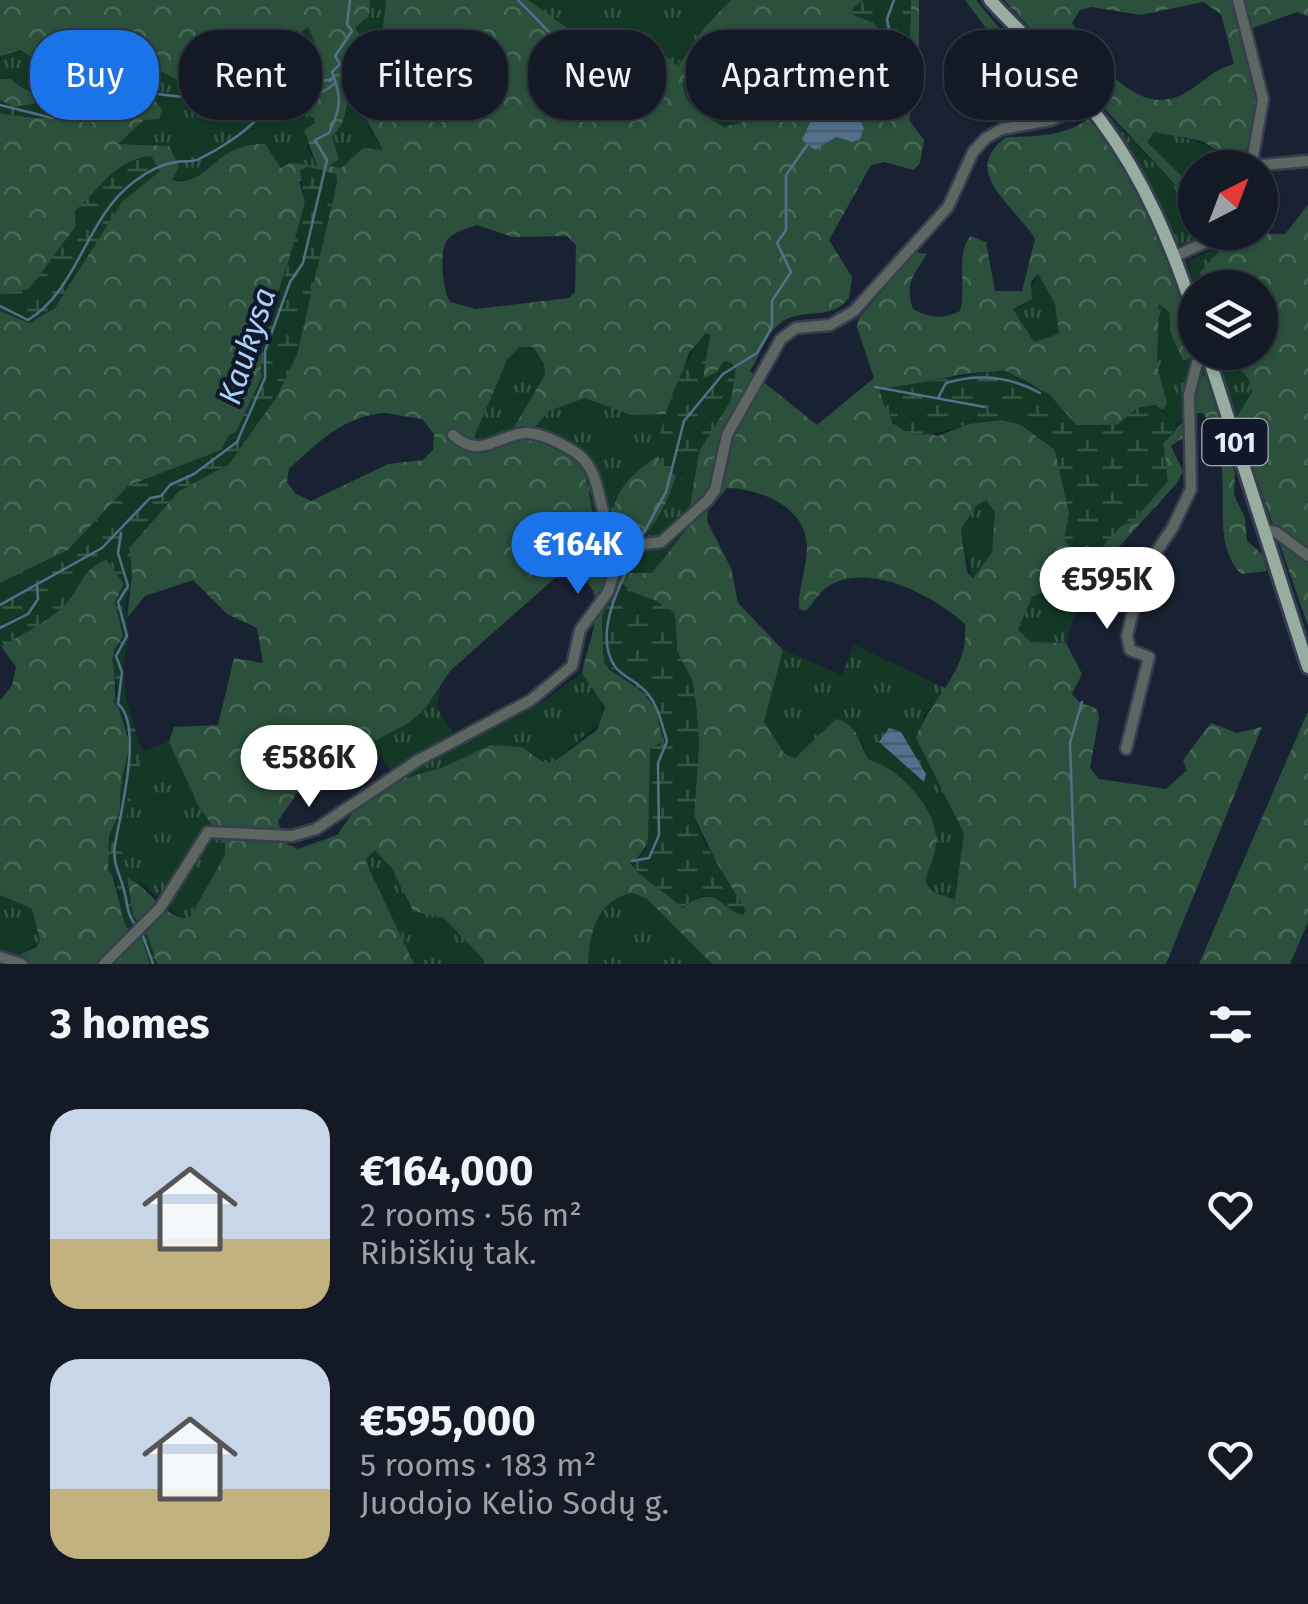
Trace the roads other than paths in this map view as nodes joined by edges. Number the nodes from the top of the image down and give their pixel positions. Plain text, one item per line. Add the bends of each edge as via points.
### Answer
1 (990, 0) edge
2 (1238, 0) edge
3 (1018, 30) edge
4 (1051, 120) edge
5 (1098, 120) edge
6 (1254, 150) edge
7 (1308, 161) edge
8 (1278, 164) edge
9 (1189, 250) edge
10 (1176, 256) junction
11 (1180, 270) edge
12 (1195, 370) edge
13 (1212, 370) edge
14 (454, 435) dead end
15 (1263, 530) junction
16 (622, 547) junction
17 (1308, 556) edge
18 (1308, 667) edge
19 (1126, 748) dead end
20 (0, 957) edge
21 (22, 964) edge
22 (104, 964) edge

1 - 3 main road
2 - 6 street via 1263,99
4 - 16 street via 986,138 948,207 854,311 781,339 727,436 707,501 661,542
5 - 10 main road via 1143,186
7 - 8 street
9 - 10 street
10 - 11 main road
12 - 19 street via 1188,396 1190,489 1142,572 1127,636 1130,650 1149,657
13 - 15 main road, 101
14 - 16 street via 474,448 534,434 576,452 592,472 607,530
15 - 17 street
15 - 18 main road, 101
16 - 22 street via 608,592 580,630 566,674 316,829 292,836 208,832 160,908
20 - 21 street

